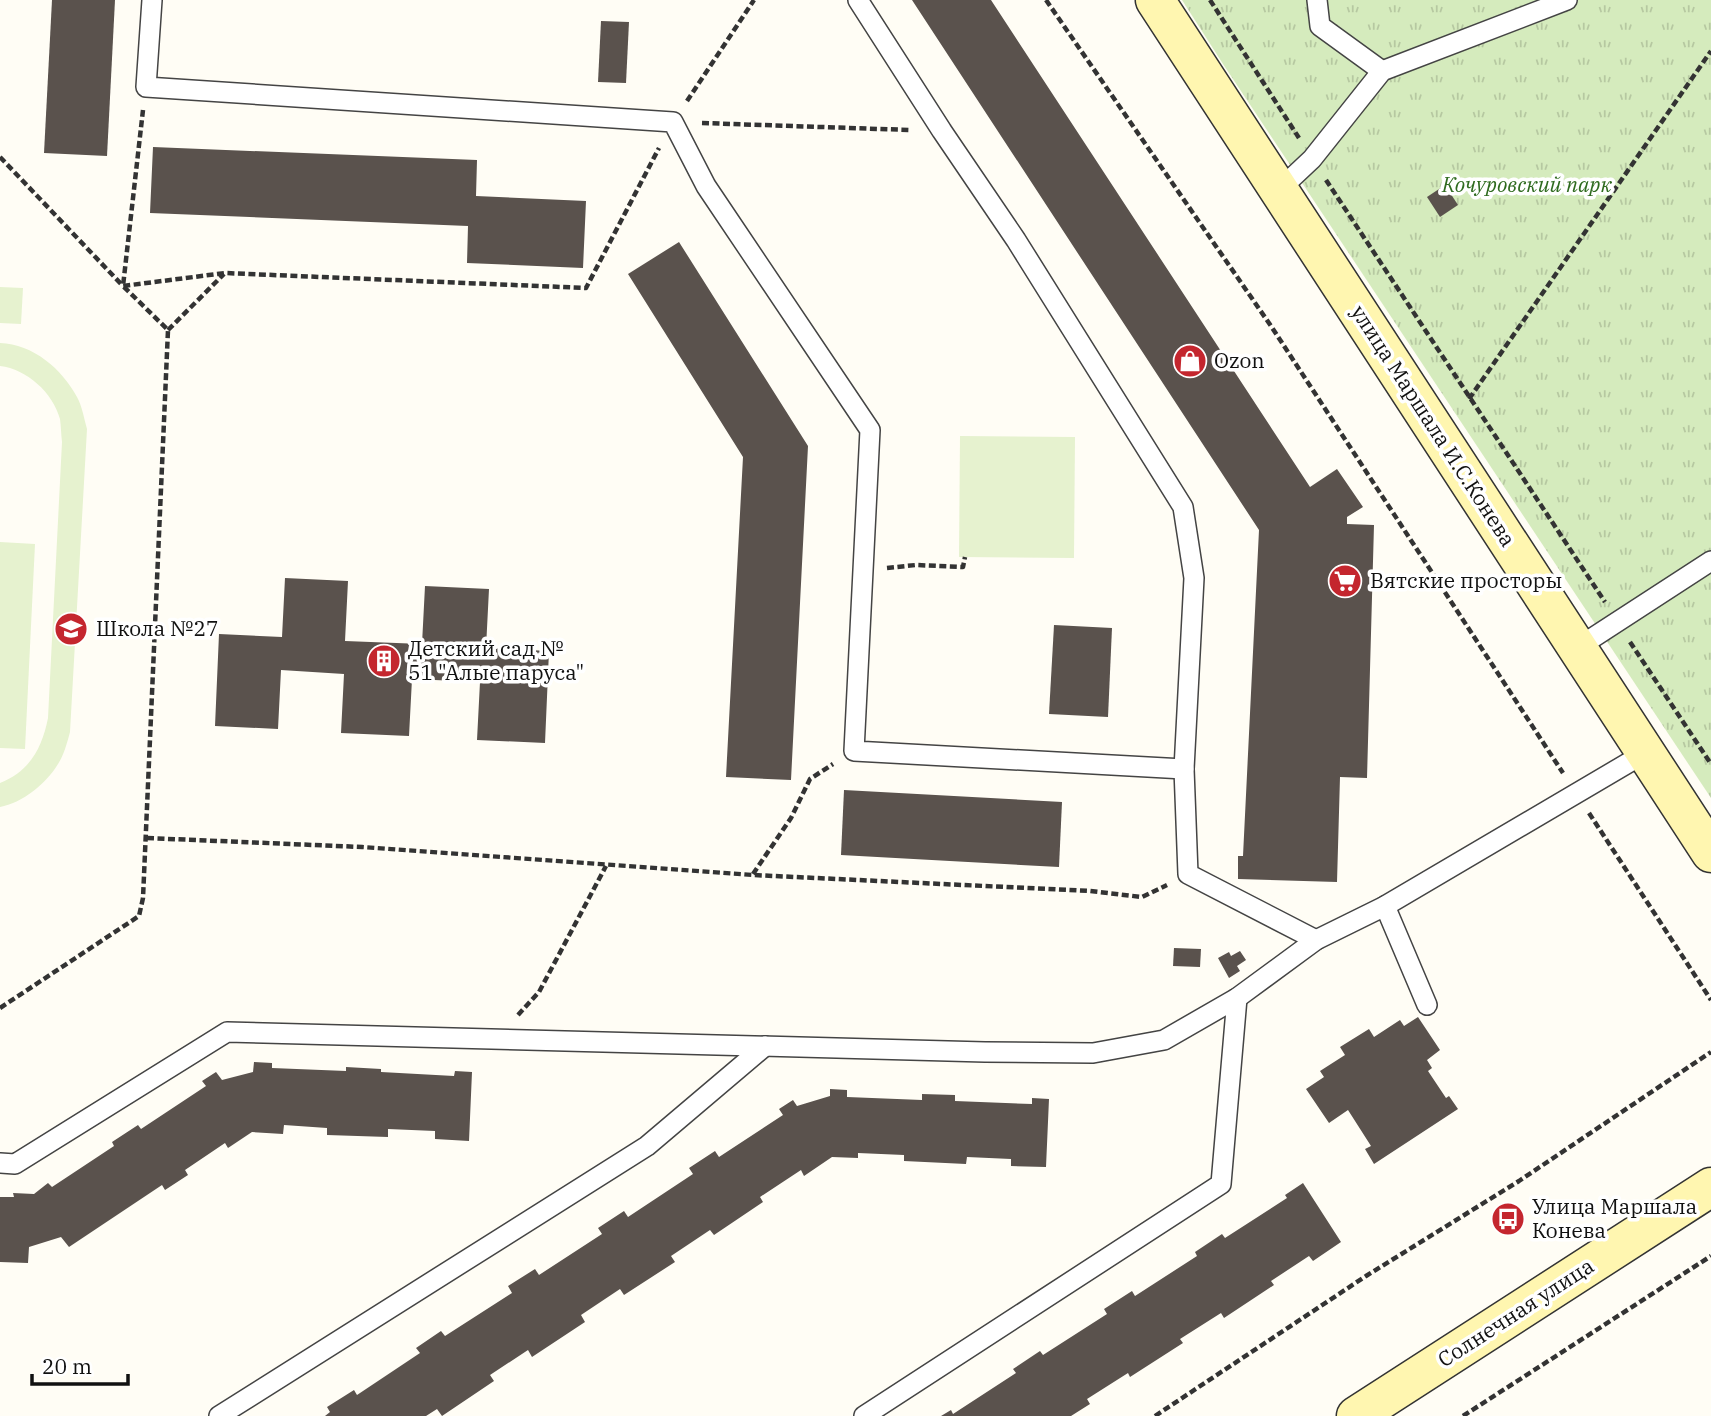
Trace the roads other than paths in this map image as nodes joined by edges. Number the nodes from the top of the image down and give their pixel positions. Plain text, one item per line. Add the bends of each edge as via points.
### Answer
1 (152, 0) edge
2 (858, 0) edge
3 (1155, 0) edge
4 (1317, 0) edge
5 (1567, 0) edge
6 (1382, 71) junction
7 (1279, 190) junction
8 (1711, 561) edge
9 (1577, 648) junction
10 (1645, 753) junction
11 (1184, 769) junction
12 (1711, 853) edge
13 (1385, 906) junction
14 (1316, 940) junction
15 (1237, 998) junction
16 (1427, 1006) dead end
17 (765, 1046) junction
18 (0, 1163) edge
19 (1711, 1186) edge
20 (219, 1416) edge
21 (864, 1416) edge
22 (1356, 1416) edge

1 - 11 lane via 146,88 673,122 706,186 870,430 854,751
2 - 11 lane via 1183,507 1194,578
3 - 7 main road, улица Маршала И.С.Конева
4 - 6 lane via 1320,26
5 - 6 lane
6 - 7 lane via 1312,159
7 - 9 main road, улица Маршала И.С.Конева
8 - 9 lane
9 - 10 main road, улица Маршала И.С.Конева
10 - 12 main road, улица Маршала И.С.Конева
10 - 13 lane
11 - 14 lane via 1188,874
13 - 14 lane
13 - 16 lane
14 - 15 lane
15 - 17 lane via 1164,1040 1093,1053
15 - 21 lane via 1221,1184
17 - 18 lane via 227,1032 15,1164
17 - 20 lane via 647,1146
19 - 22 main road, Солнечная улица

